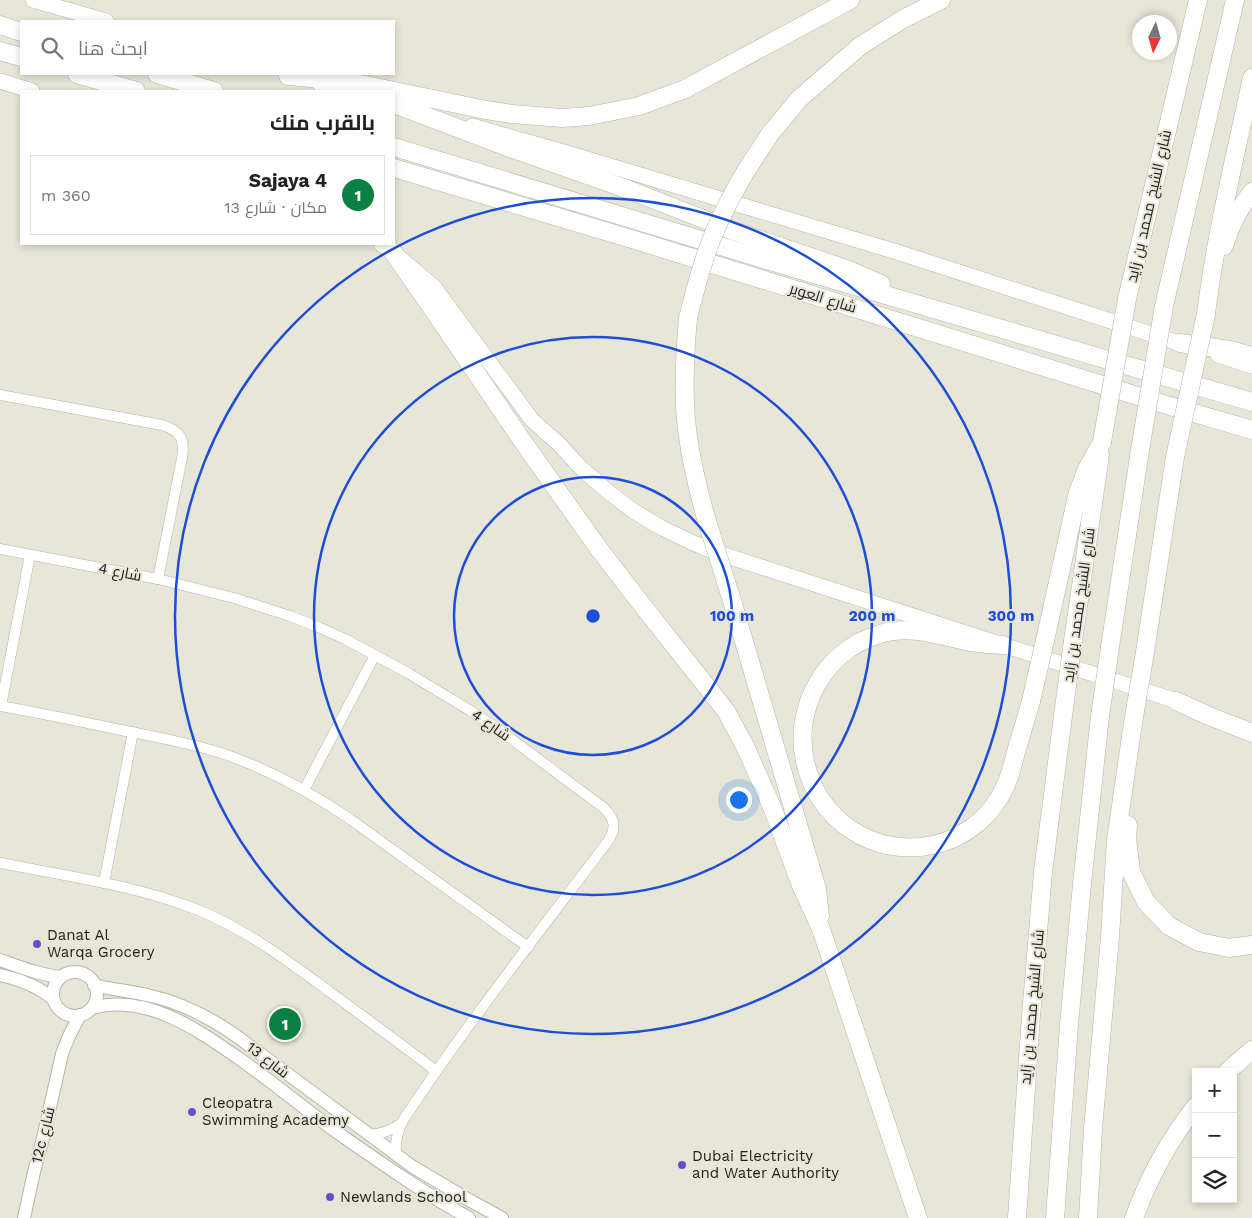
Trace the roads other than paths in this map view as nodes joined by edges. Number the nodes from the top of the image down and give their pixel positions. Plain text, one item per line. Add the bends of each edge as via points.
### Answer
1 (33, 0) edge
2 (850, 0) edge
3 (941, 0) edge
4 (1235, 0) edge
5 (1196, 6) edge
6 (103, 20) edge
7 (0, 25) edge
8 (20, 32) edge
9 (0, 51) edge
10 (20, 57) edge
11 (80, 75) edge
12 (160, 75) edge
13 (286, 75) edge
14 (1252, 78) edge
15 (0, 82) edge
16 (28, 90) edge
17 (133, 90) edge
18 (211, 90) edge
19 (343, 90) edge
20 (389, 90) edge
21 (395, 91) edge
22 (395, 104) edge
23 (395, 104) edge
24 (395, 146) edge
25 (395, 168) edge
26 (1252, 192) edge
27 (387, 248) edge
28 (1206, 314) junction
29 (969, 320) junction
30 (1180, 344) junction
31 (1252, 356) edge
32 (1252, 366) edge
33 (0, 394) edge
34 (1252, 402) edge
35 (1252, 430) edge
36 (1102, 442) junction
37 (0, 549) edge
38 (30, 555) junction
39 (158, 579) junction
40 (1004, 645) junction
41 (375, 655) junction
42 (1176, 701) junction
43 (0, 706) edge
44 (1252, 724) edge
45 (1131, 731) junction
46 (133, 732) junction
47 (1252, 733) edge
48 (304, 790) junction
49 (0, 863) edge
50 (104, 883) junction
51 (822, 929) junction
52 (1252, 945) edge
53 (528, 947) junction
54 (0, 960) edge
55 (0, 975) edge
56 (61, 977) junction
57 (94, 985) junction
58 (53, 999) junction
59 (92, 1008) junction
60 (61, 1011) junction
61 (80, 1015) junction
62 (1252, 1050) edge
63 (63, 1051) junction
64 (1232, 1068) edge
65 (436, 1071) junction
66 (1192, 1111) edge
67 (402, 1122) junction
68 (369, 1135) junction
69 (396, 1155) junction
70 (24, 1218) edge
71 (469, 1218) edge
72 (502, 1218) edge
73 (918, 1218) edge
74 (1016, 1218) edge
75 (1055, 1218) edge
76 (1088, 1218) edge
77 (1134, 1218) edge

1 - 6 main road
2 - 21 highway via 685,89 639,106 562,118 486,110
3 - 51 highway, bridge via 860,46 799,99 770,134 730,199 698,280 688,318 684,369 693,469 817,889
4 - 75 highway, bridge via 1164,306 1110,647 1081,894
5 - 36 highway, شارع الشيخ محمد بن زايد, bridge via 1127,299
7 - 8 highway
9 - 10 highway
11 - 17 highway
12 - 18 highway
13 - 19 main road
13 - 20 highway via 346,81
14 - 28 highway via 1214,252
15 - 16 main road
22 - 29 highway via 731,230 846,269
23 - 30 main road via 896,252
24 - 29 highway, شارع العوير
25 - 35 highway, شارع العوير
26 - 28 highway via 1227,236
27 - 40 main road via 434,287 532,420 581,468 632,510 715,552
27 - 51 highway via 599,549 726,711 746,746 801,886
28 - 45 highway, bridge via 1175,457
29 - 34 highway, شارع العوير
30 - 31 highway
30 - 32 main road
33 - 39 street via 162,425 173,428 181,436 184,447
36 - 40 highway, bridge via 1078,492 1031,701 1011,771 990,811 954,838 910,847 870,840 854,832 827,808 817,794 805,761 803,726 818,680 838,657 863,640 908,630 986,645
36 - 74 highway, شارع الشيخ محمد بن زايد, bridge via 1043,872
37 - 38 street, شارع 4
38 - 39 street, شارع 4
38 - 43 street
39 - 41 street, شارع 4 via 299,619
40 - 42 main road
41 - 48 street
41 - 53 street, شارع 4 via 479,716 611,815 614,822 611,838
42 - 44 main road
42 - 47 highway
43 - 46 street
45 - 52 highway via 1134,760 1127,838 1131,872 1146,902 1169,926 1199,942 1229,948
45 - 76 highway via 1116,840
46 - 48 street via 222,754
46 - 50 street
48 - 53 street via 350,819
49 - 50 street
50 - 65 street via 175,902 243,932 286,959
51 - 73 highway
53 - 65 street, شارع 4
54 - 56 street
55 - 58 street via 33,986
56 - 57 street via 77,973 87,976
56 - 58 street via 54,987
57 - 59 street via 96,997
57 - 68 street, شارع 13 via 153,996 210,1019
58 - 60 street
59 - 61 street
59 - 71 street, شارع 13 via 117,1004 134,1006 166,1015 191,1027 218,1043 388,1168
60 - 61 street via 70,1016
60 - 63 street, 12c شارع
61 - 63 street, 12c شارع
62 - 64 highway
63 - 70 street, 12c شارع
65 - 67 street, شارع 4
66 - 77 highway via 1163,1154
67 - 68 street, شارع 4 via 384,1133
67 - 69 street, شارع 4 via 397,1134
68 - 69 street, شارع 13
69 - 72 street, شارع 13

